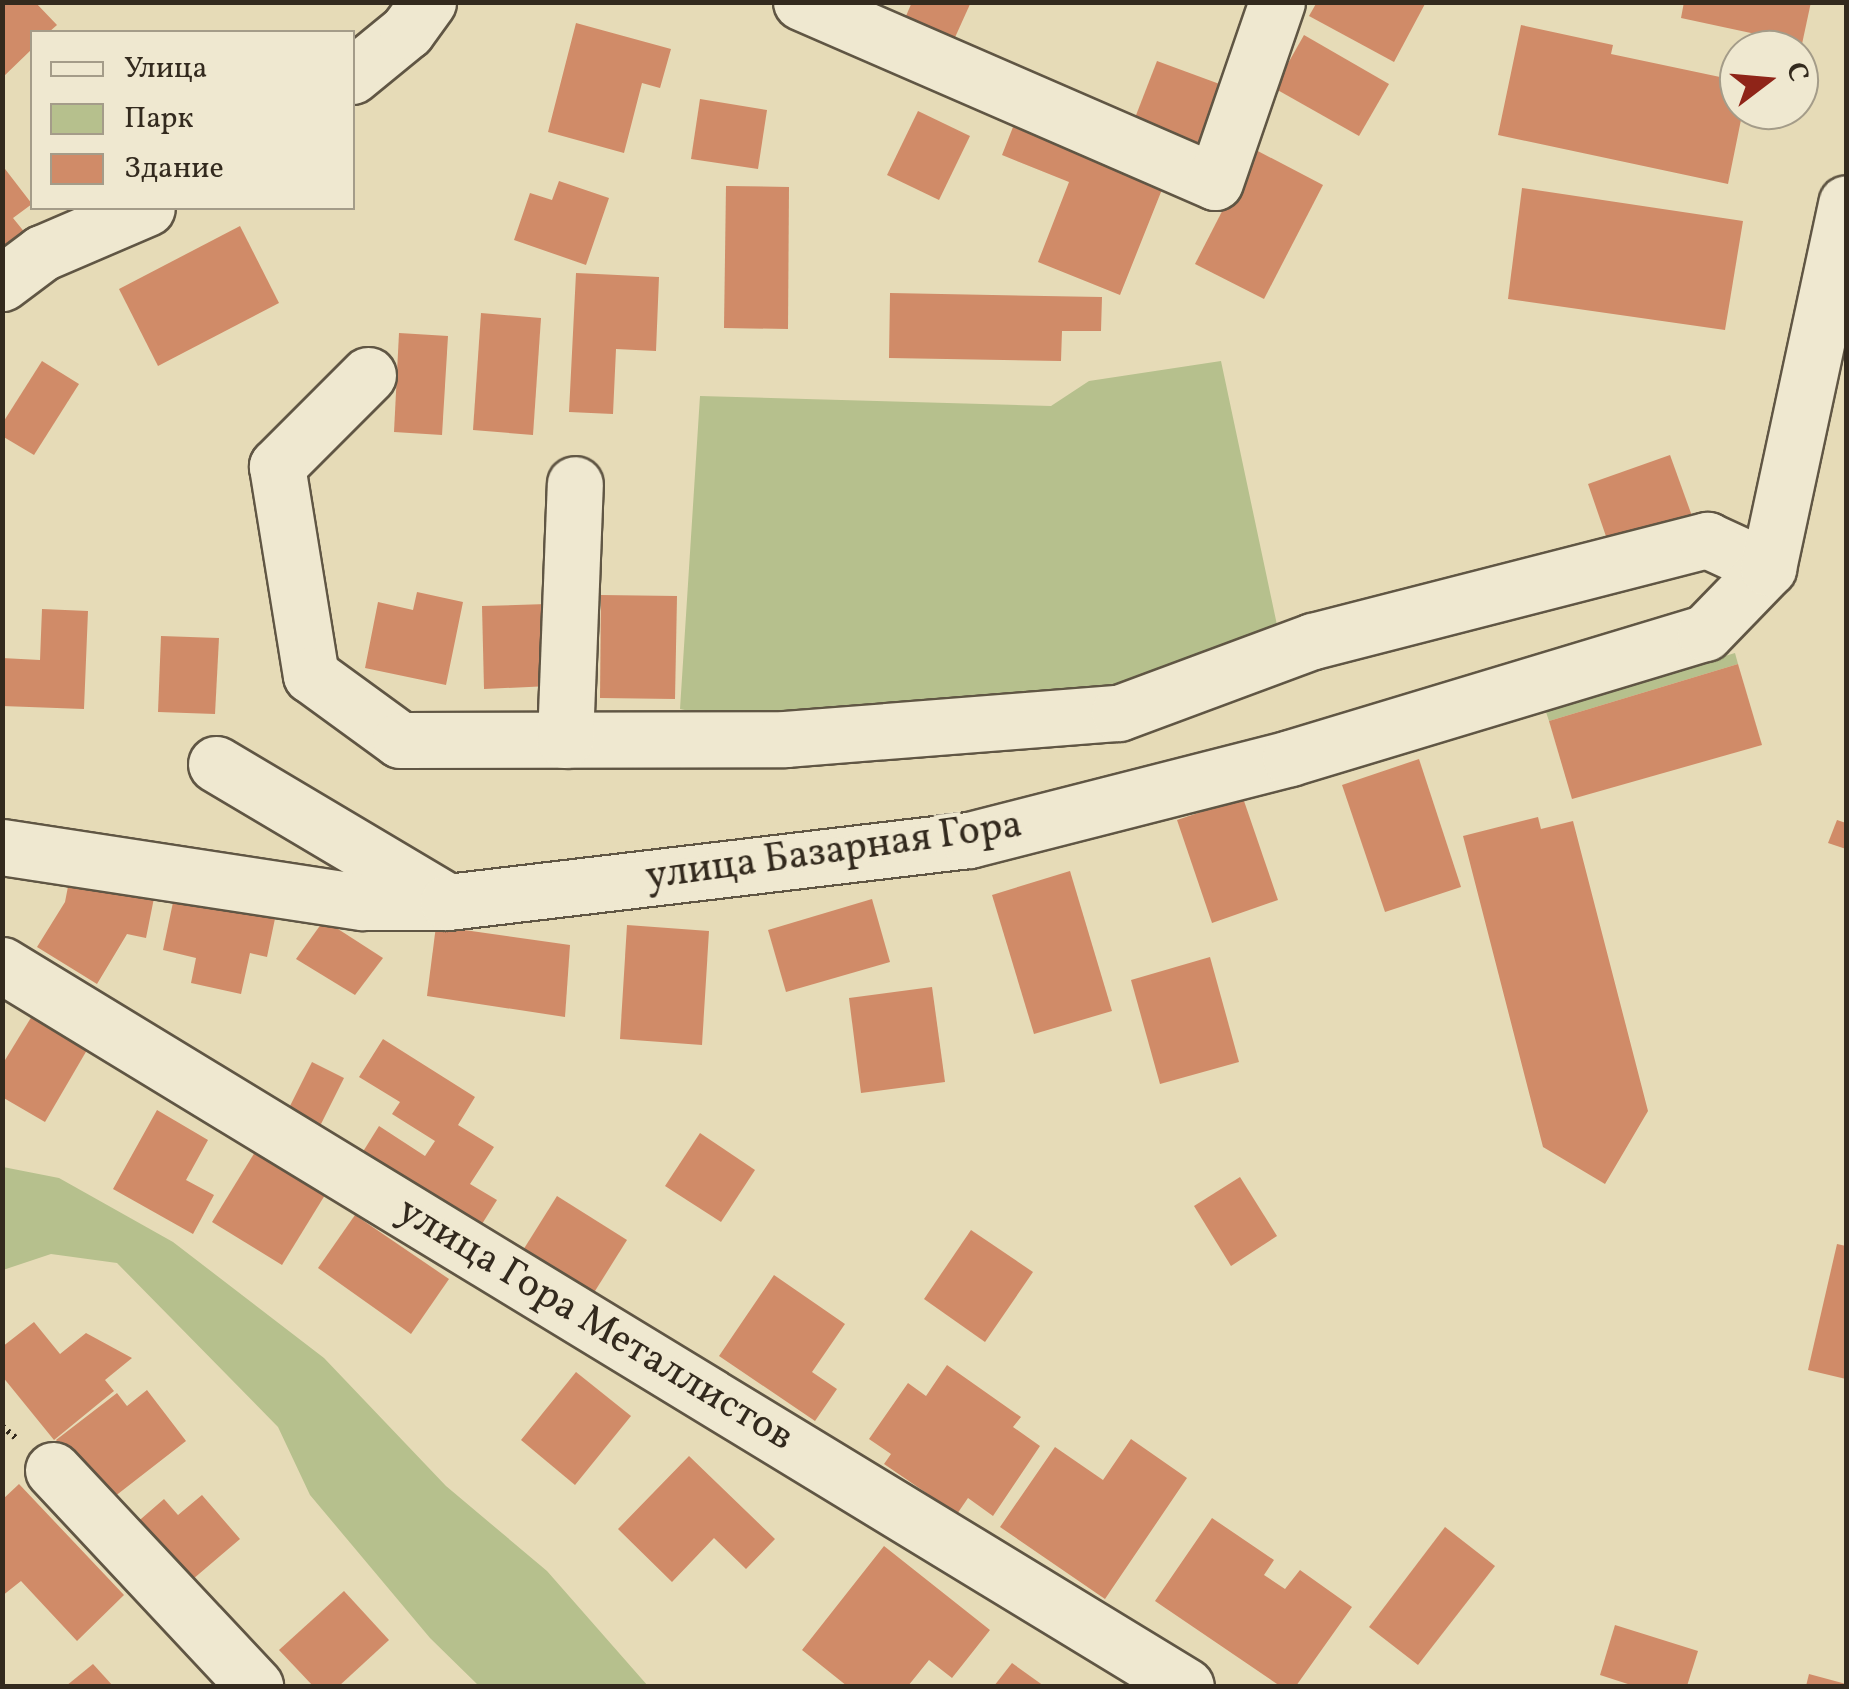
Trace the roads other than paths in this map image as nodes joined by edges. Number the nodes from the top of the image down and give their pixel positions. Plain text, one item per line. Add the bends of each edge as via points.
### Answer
1 (428, 2) edge
2 (800, 2) edge
3 (1276, 2) edge
4 (355, 74) edge
5 (1846, 203) edge
6 (141, 210) edge
7 (2, 283) edge
8 (368, 374) dead end
9 (575, 484) dead end
10 (1768, 568) junction
11 (565, 740) junction
12 (216, 764) dead end
13 (2, 847) edge
14 (448, 902) junction
15 (2, 965) edge
16 (53, 1470) dead end
17 (255, 1686) edge
18 (1186, 1686) edge

1 - 4 street via 407,31
2 - 3 street via 1215,182
5 - 10 street
6 - 7 street via 42,253
8 - 11 street via 277,466 310,674 400,740
9 - 11 street
10 - 11 street via 1708,540 1313,642 1118,713 785,740
10 - 14 street, улица Базарная Гора via 1704,632 1290,758 969,840
12 - 14 street
13 - 14 street, улица Базарная Гора via 363,902
15 - 18 street, улица Гора Металлистов
16 - 17 street

